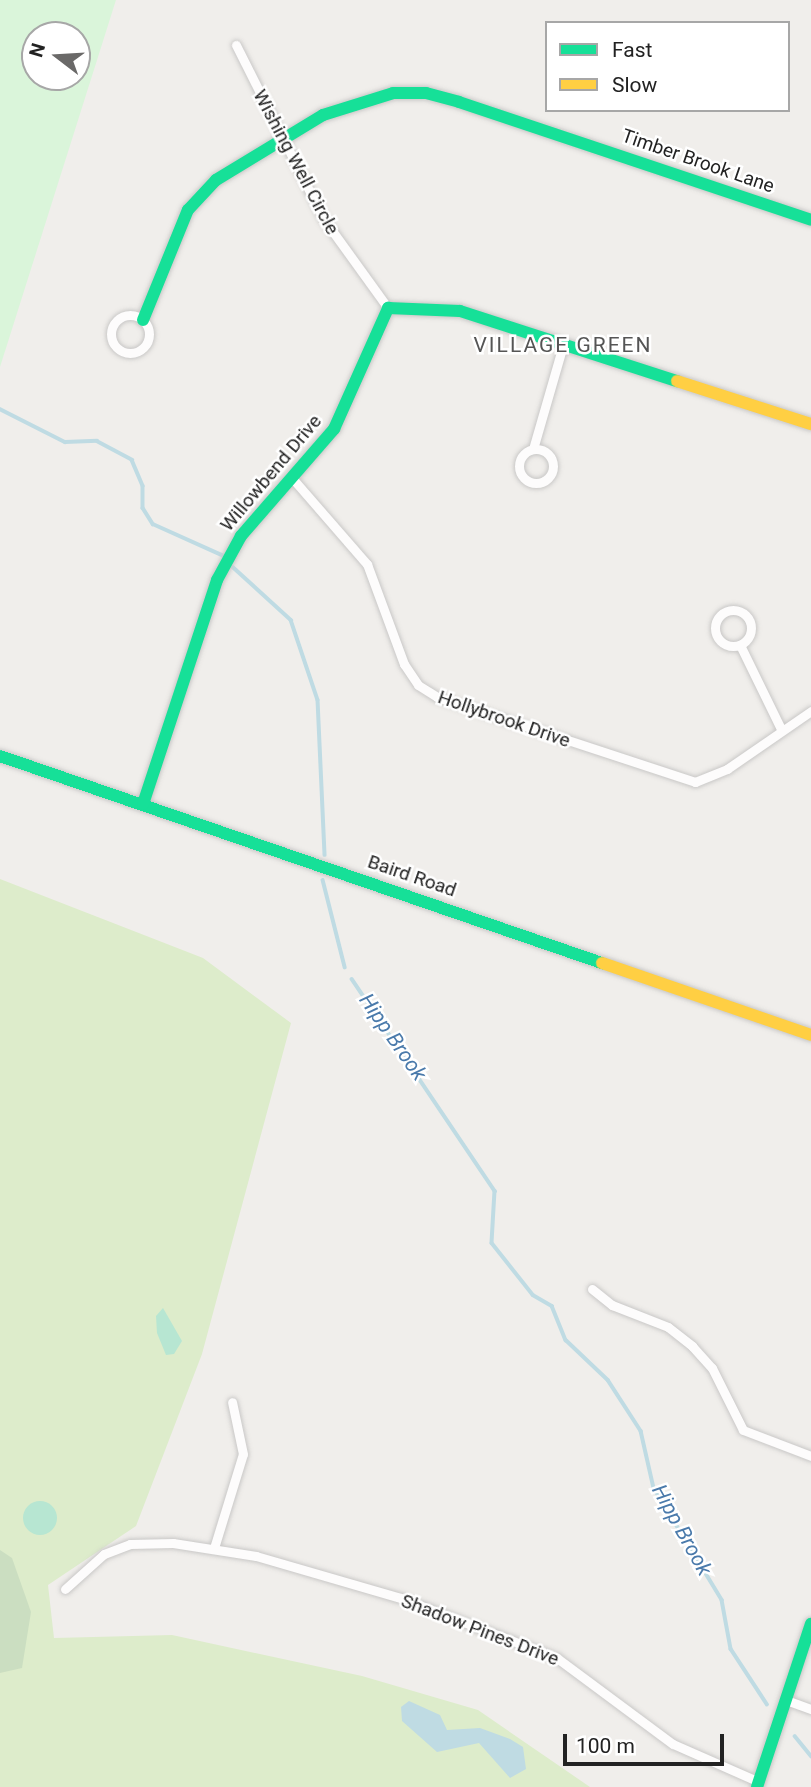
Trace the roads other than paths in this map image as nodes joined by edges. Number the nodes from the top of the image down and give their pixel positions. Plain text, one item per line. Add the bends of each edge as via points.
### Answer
1 (236, 45) dead end
2 (279, 136) junction
3 (811, 220) edge
4 (388, 308) junction
5 (143, 320) junction
6 (563, 345) junction
7 (811, 424) edge
8 (533, 449) junction
9 (293, 479) junction
10 (740, 645) junction
11 (811, 711) edge
12 (781, 729) junction
13 (0, 755) edge
14 (144, 804) junction
15 (811, 1035) edge
16 (592, 1289) dead end
17 (232, 1402) dead end
18 (811, 1456) edge
19 (214, 1548) junction
20 (65, 1589) dead end
21 (811, 1624) edge
22 (786, 1700) junction
23 (811, 1709) edge
24 (758, 1784) edge

1 - 2 street, Wishing Well Circle
2 - 3 street, Timber Brook Lane via 356,102 426,93
2 - 4 street, Wishing Well Circle via 323,218
2 - 5 street, Timber Brook Lane via 216,180 188,210
4 - 6 street via 460,310
4 - 9 street, Willowbend Drive via 347,409
5 - 5 street, Timber Brook Lane via 125,315 115,322 112,340 120,350 132,353 147,343
6 - 7 street
6 - 8 street
8 - 8 street via 518,466 526,481 538,484 551,474 553,463 548,453
9 - 12 street, Hollybrook Drive via 367,564 404,664 426,692 695,782 727,769
9 - 14 street, Willowbend Drive via 241,536 217,580
10 - 10 street via 723,643 716,634 715,622 728,610 746,614 752,625
10 - 12 street
11 - 12 street, Hollybrook Drive
13 - 14 street, Baird Road
14 - 15 street, Baird Road
16 - 18 street via 612,1305 668,1327 692,1346 712,1368 743,1430
17 - 19 street via 243,1454
19 - 20 street, Shadow Pines Drive via 153,1542 122,1546
19 - 24 street, Shadow Pines Drive via 401,1598 557,1658 673,1744
21 - 22 street
22 - 23 street
22 - 24 street

